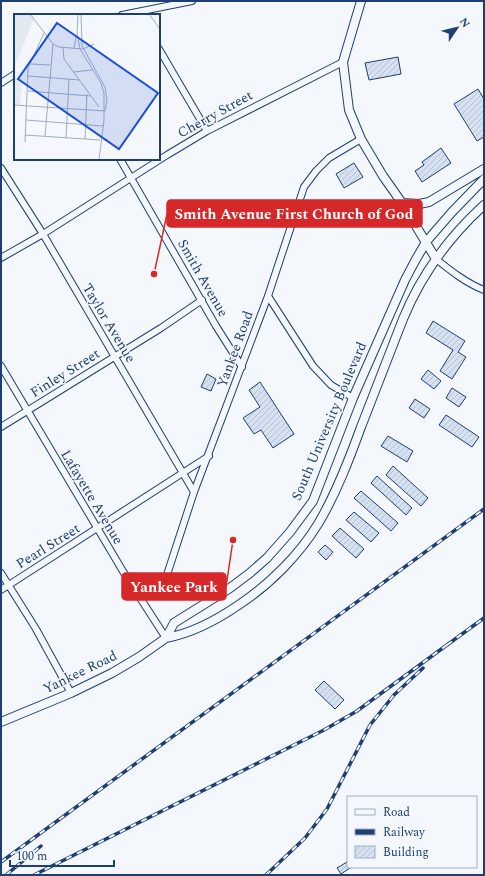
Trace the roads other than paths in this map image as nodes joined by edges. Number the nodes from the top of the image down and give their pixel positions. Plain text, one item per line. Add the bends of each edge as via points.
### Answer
1 (192, 1) edge
2 (361, 1) edge
3 (138, 14) edge
4 (160, 51) edge
5 (342, 62) junction
6 (14, 75) edge
7 (1, 83) edge
8 (207, 131) junction
9 (360, 139) junction
10 (160, 159) edge
11 (121, 160) edge
12 (158, 160) edge
13 (1, 168) edge
14 (484, 169) edge
15 (131, 178) junction
16 (484, 179) edge
17 (402, 203) junction
18 (484, 205) edge
19 (43, 234) junction
20 (426, 242) junction
21 (1, 258) edge
22 (436, 259) junction
23 (484, 290) edge
24 (268, 296) junction
25 (202, 300) junction
26 (115, 356) junction
27 (1, 366) edge
28 (242, 367) junction
29 (353, 398) junction
30 (27, 411) junction
31 (1, 427) edge
32 (209, 456) junction
33 (183, 473) junction
34 (194, 492) junction
35 (98, 529) junction
36 (1, 573) edge
37 (8, 585) junction
38 (1, 590) edge
39 (162, 590) dead end
40 (166, 638) junction
41 (71, 693) junction
42 (1, 722) edge

1 - 3 street
2 - 5 street
4 - 8 street
5 - 8 street, Cherry Street
5 - 9 street via 349,110
6 - 7 street
8 - 10 street, Cherry Street
9 - 17 street
9 - 24 street, Yankee Road via 329,158 304,186
11 - 15 street, Smith Avenue
12 - 15 street, Cherry Street
13 - 19 street, Taylor Avenue
14 - 17 street via 429,202
15 - 19 street, Cherry Street
15 - 25 street, Smith Avenue
16 - 20 street, South University Boulevard
17 - 20 street
18 - 22 street
19 - 21 street, Cherry Street
19 - 26 street, Taylor Avenue
20 - 22 street
20 - 29 street, South University Boulevard via 405,280
22 - 23 street via 456,275
22 - 40 street via 409,306 335,491 318,524 276,574 236,608 194,631
24 - 28 street, Yankee Road
24 - 29 street via 313,366 331,385
25 - 26 street, Finley Street
25 - 28 street, Smith Avenue
26 - 30 street, Finley Street
26 - 33 street, Taylor Avenue
27 - 30 street, Lafayette Avenue
28 - 32 street, Yankee Road
29 - 40 street, South University Boulevard via 313,500 290,532 250,573 174,623
30 - 31 street, Finley Street
30 - 35 street, Lafayette Avenue
32 - 33 street, Pearl Street
32 - 34 street, Yankee Road
33 - 34 street, Taylor Avenue
33 - 35 street, Pearl Street
34 - 39 street, Yankee Road
35 - 37 street, Pearl Street
35 - 40 street, Lafayette Avenue
36 - 37 street
37 - 38 street, Pearl Street
37 - 41 street via 36,629
40 - 41 street, Yankee Road via 112,673
41 - 42 street, Yankee Road

